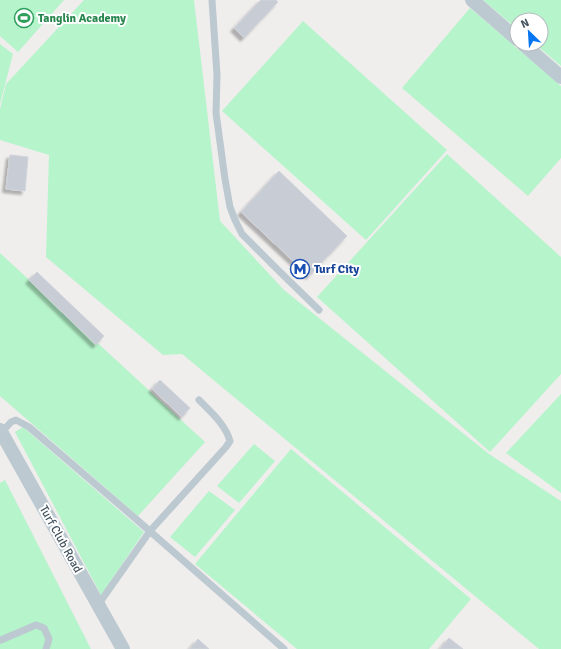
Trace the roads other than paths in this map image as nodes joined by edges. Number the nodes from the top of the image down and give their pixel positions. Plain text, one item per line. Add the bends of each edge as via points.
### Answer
1 (212, 0) edge
2 (472, 0) edge
3 (509, 32) edge
4 (532, 52) edge
5 (561, 77) edge
6 (319, 310) dead end
7 (199, 400) dead end
8 (1, 431) edge
9 (150, 531) junction
10 (98, 605) junction
11 (0, 639) edge
12 (46, 649) edge
13 (123, 649) edge
14 (284, 649) edge

1 - 6 lane via 217,75 216,114 225,180 233,213 242,234
2 - 3 street
4 - 5 street
7 - 9 lane via 217,418 230,441
8 - 9 lane via 16,420 29,427
8 - 10 street, Turf Club Road
9 - 10 lane
9 - 14 lane
10 - 13 street, Turf Club Road
11 - 12 lane via 36,625 44,628 49,639

